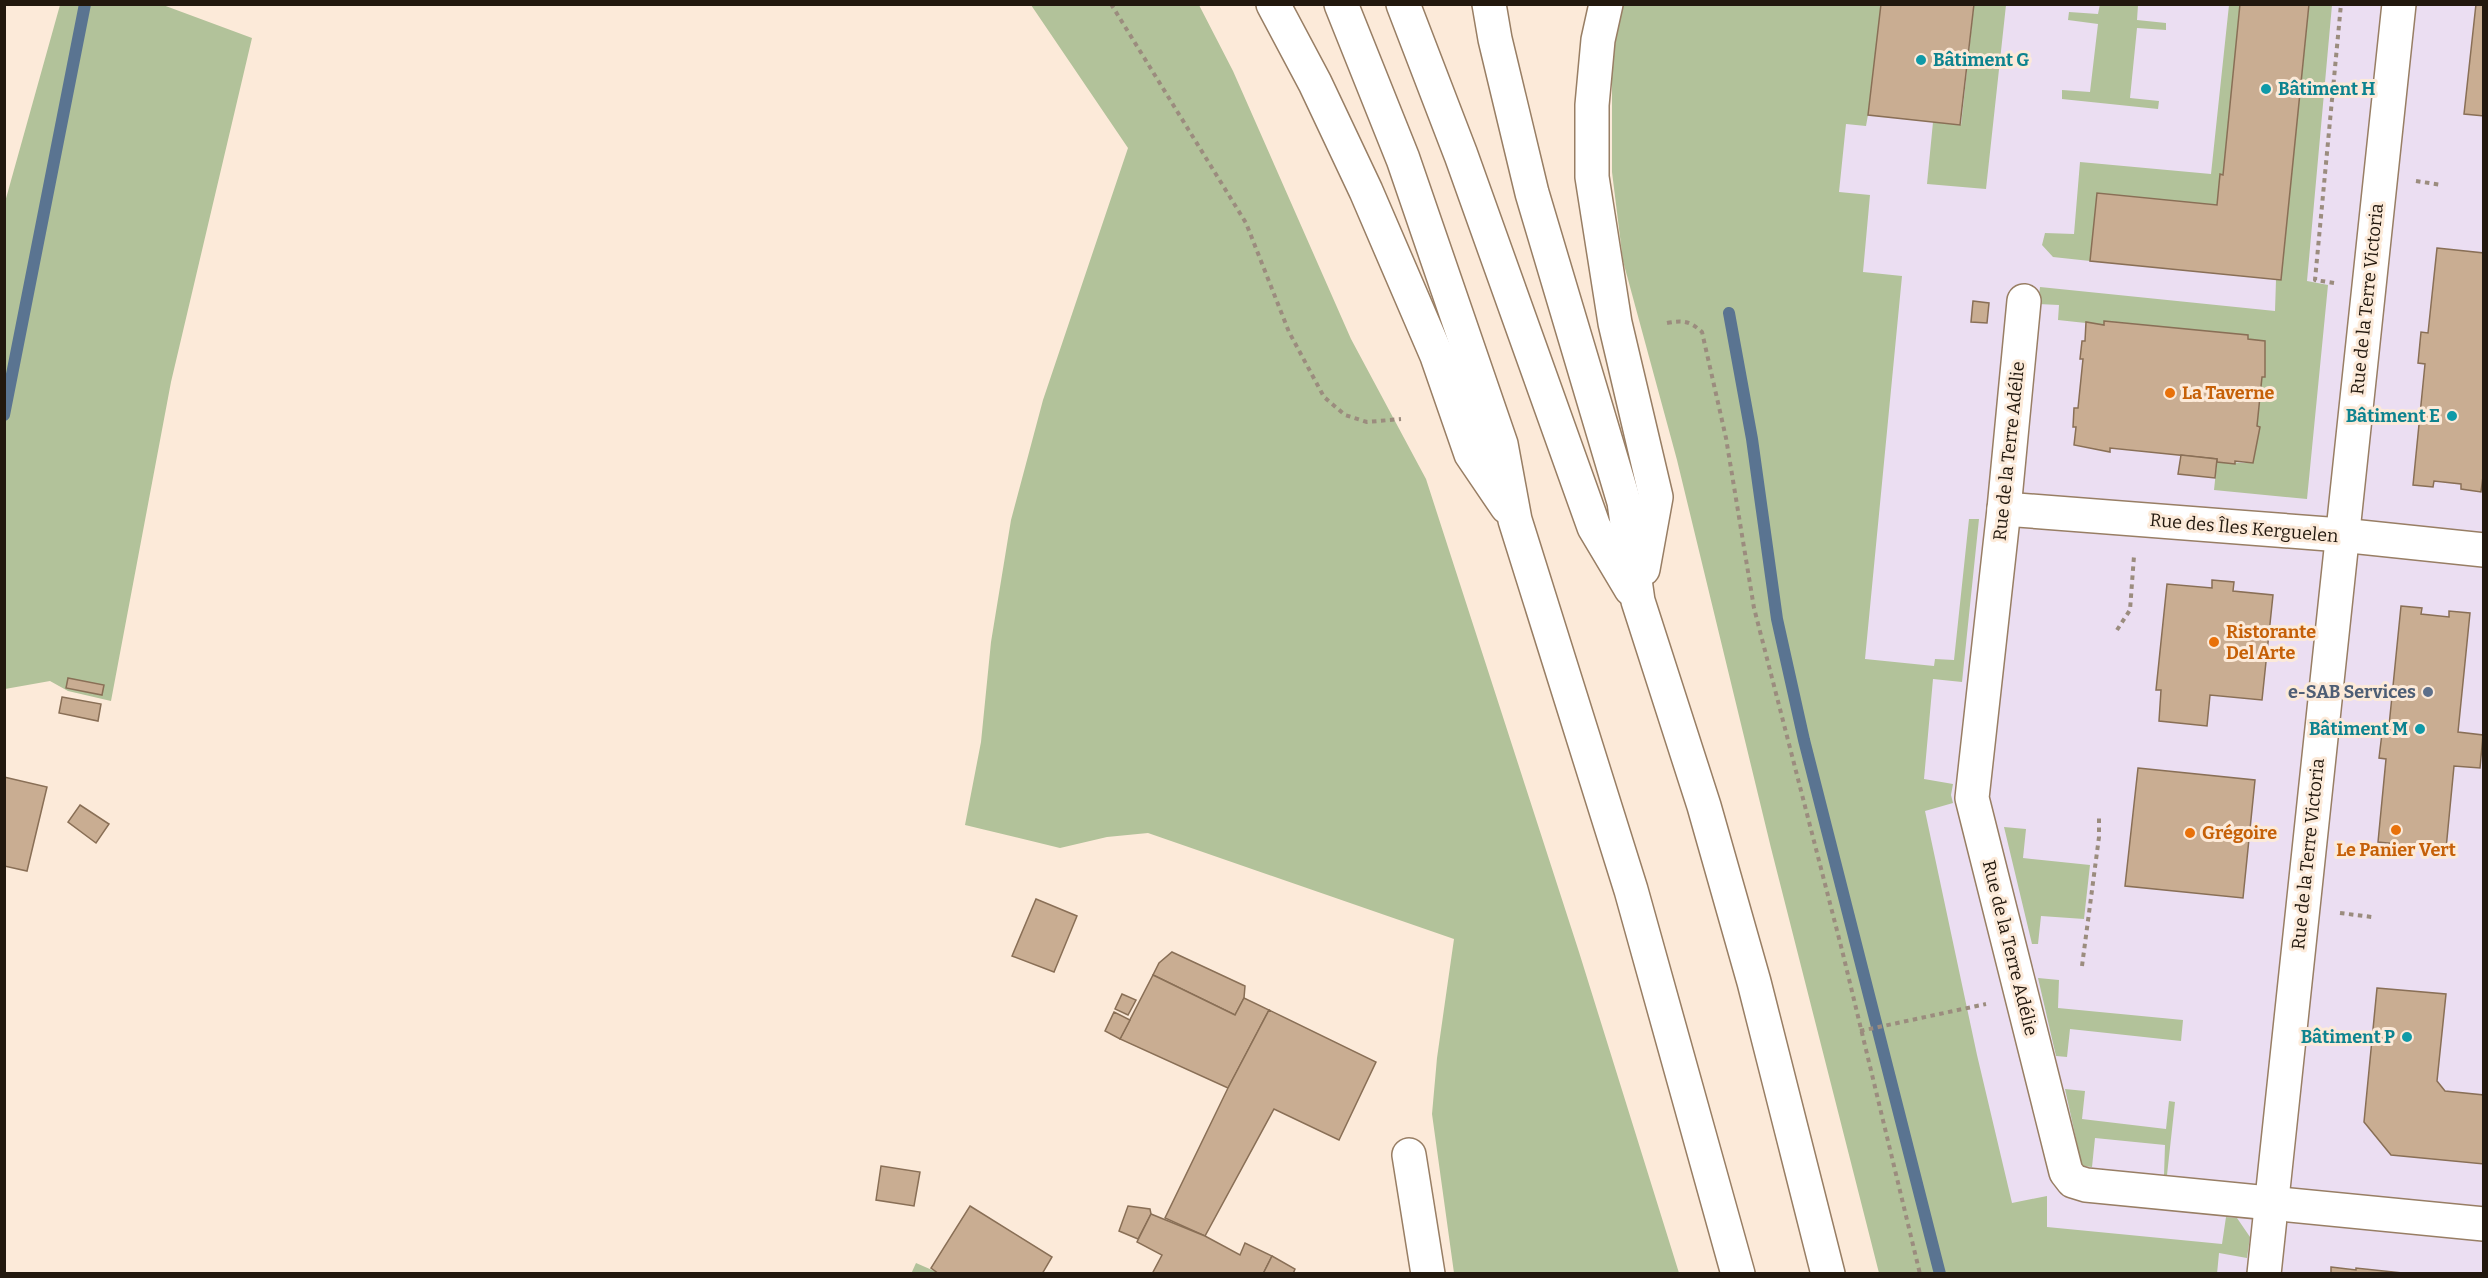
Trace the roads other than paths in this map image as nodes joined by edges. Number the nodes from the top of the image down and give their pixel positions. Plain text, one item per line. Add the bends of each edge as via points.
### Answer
1 (1273, 4) edge
2 (1341, 4) edge
3 (1403, 4) edge
4 (1490, 4) edge
5 (1606, 4) edge
6 (2399, 4) edge
7 (2024, 301) dead end
8 (2004, 509) junction
9 (1515, 519) junction
10 (2341, 535) junction
11 (2484, 550) edge
12 (1638, 601) junction
13 (1409, 1155) dead end
14 (2270, 1204) junction
15 (2484, 1224) edge
16 (1428, 1274) edge
17 (1738, 1274) edge
18 (1828, 1274) edge
19 (2264, 1274) edge

1 - 9 main road via 1366,191 1437,356 1471,454
2 - 9 main road via 1403,159 1466,338 1501,444
3 - 12 main road via 1461,154 1594,527
4 - 12 main road via 1532,193 1624,502
5 - 12 main road via 1592,105 1592,177 1615,323 1656,497
6 - 10 main road, Rue de la Terre Victoria
7 - 8 main road, Rue de la Terre Adélie
8 - 10 main road, Rue des Îles Kerguelen
8 - 14 main road, Rue de la Terre Adélie via 1972,798 2066,1172 2073,1181 2086,1185
9 - 17 main road via 1631,890
10 - 11 main road, Rue des Îles Kerguelen
10 - 14 main road, Rue de la Terre Victoria
12 - 18 main road via 1704,806 1754,982
13 - 16 main road
14 - 15 main road, Rue de la Terre Adélie
14 - 19 main road, Rue de la Terre Victoria

